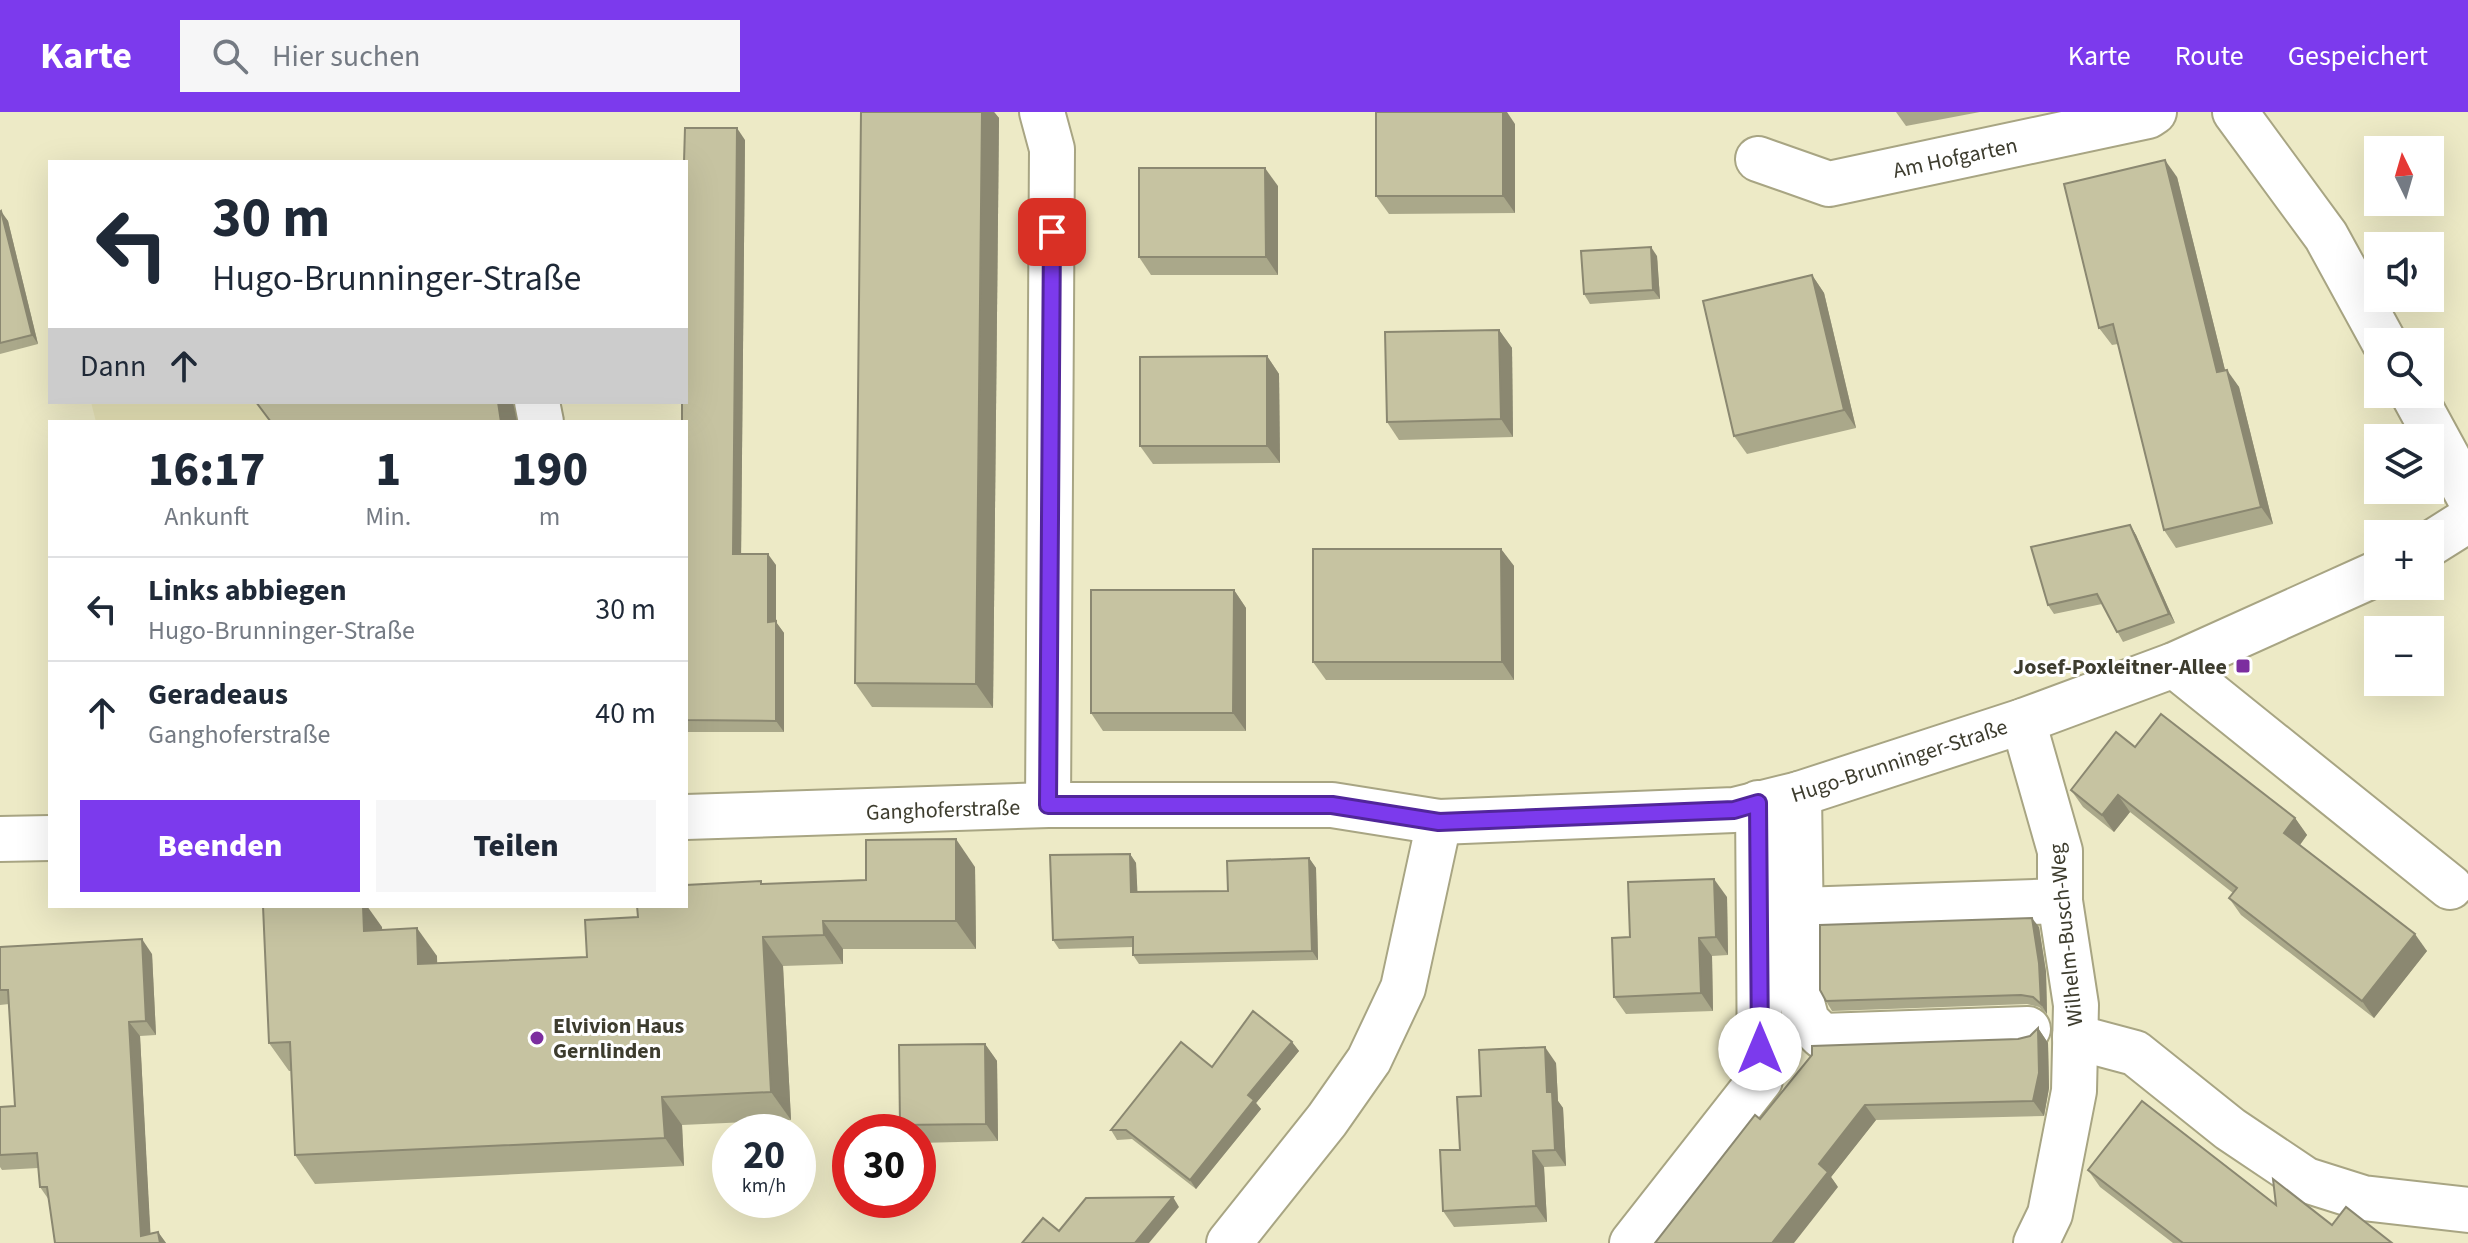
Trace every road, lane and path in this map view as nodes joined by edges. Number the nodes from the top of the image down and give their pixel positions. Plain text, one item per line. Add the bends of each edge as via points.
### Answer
1 (1042, 112) edge
2 (2154, 112) edge
3 (2235, 112) edge
4 (1758, 159) dead end
5 (2376, 328) edge
6 (2421, 408) edge
7 (2468, 495) edge
8 (2468, 520) edge
9 (2444, 535) edge
10 (2364, 579) edge
11 (2174, 665) junction
12 (2023, 721) junction
13 (1778, 798) junction
14 (1048, 805) junction
15 (688, 817) edge
16 (1439, 822) junction
17 (48, 838) edge
18 (0, 839) edge
19 (2450, 887) dead end
20 (2060, 901) junction
21 (1800, 910) junction
22 (2028, 1029) dead end
23 (2075, 1037) junction
24 (2468, 1210) edge
25 (1229, 1243) edge
26 (1632, 1243) edge
27 (2036, 1243) edge

1 - 14 street via 1052,149
2 - 4 street, Am Hofgarten via 1829,184
3 - 5 street via 2326,236
6 - 7 street
8 - 9 street
10 - 11 street, Hugo-Brunninger-Straße
11 - 12 street, Hugo-Brunninger-Straße
11 - 19 street
12 - 13 street, Hugo-Brunninger-Straße
12 - 20 street, Wilhelm-Busch-Weg via 2060,851
13 - 16 street, Hugo-Brunninger-Straße via 1734,810
13 - 21 street
13 - 26 street via 1760,1080
14 - 15 street, Ganghoferstraße
14 - 16 street, Ganghoferstraße via 1332,805
16 - 25 street via 1403,988 1369,1060
17 - 18 street
20 - 21 street
20 - 23 street, Wilhelm-Busch-Weg via 2076,1005
21 - 22 street via 1802,1003 1807,1021 1822,1036
23 - 24 street via 2135,1053 2230,1129 2306,1180 2363,1198
23 - 27 street, Wilhelm-Busch-Weg via 2074,1091 2050,1214

